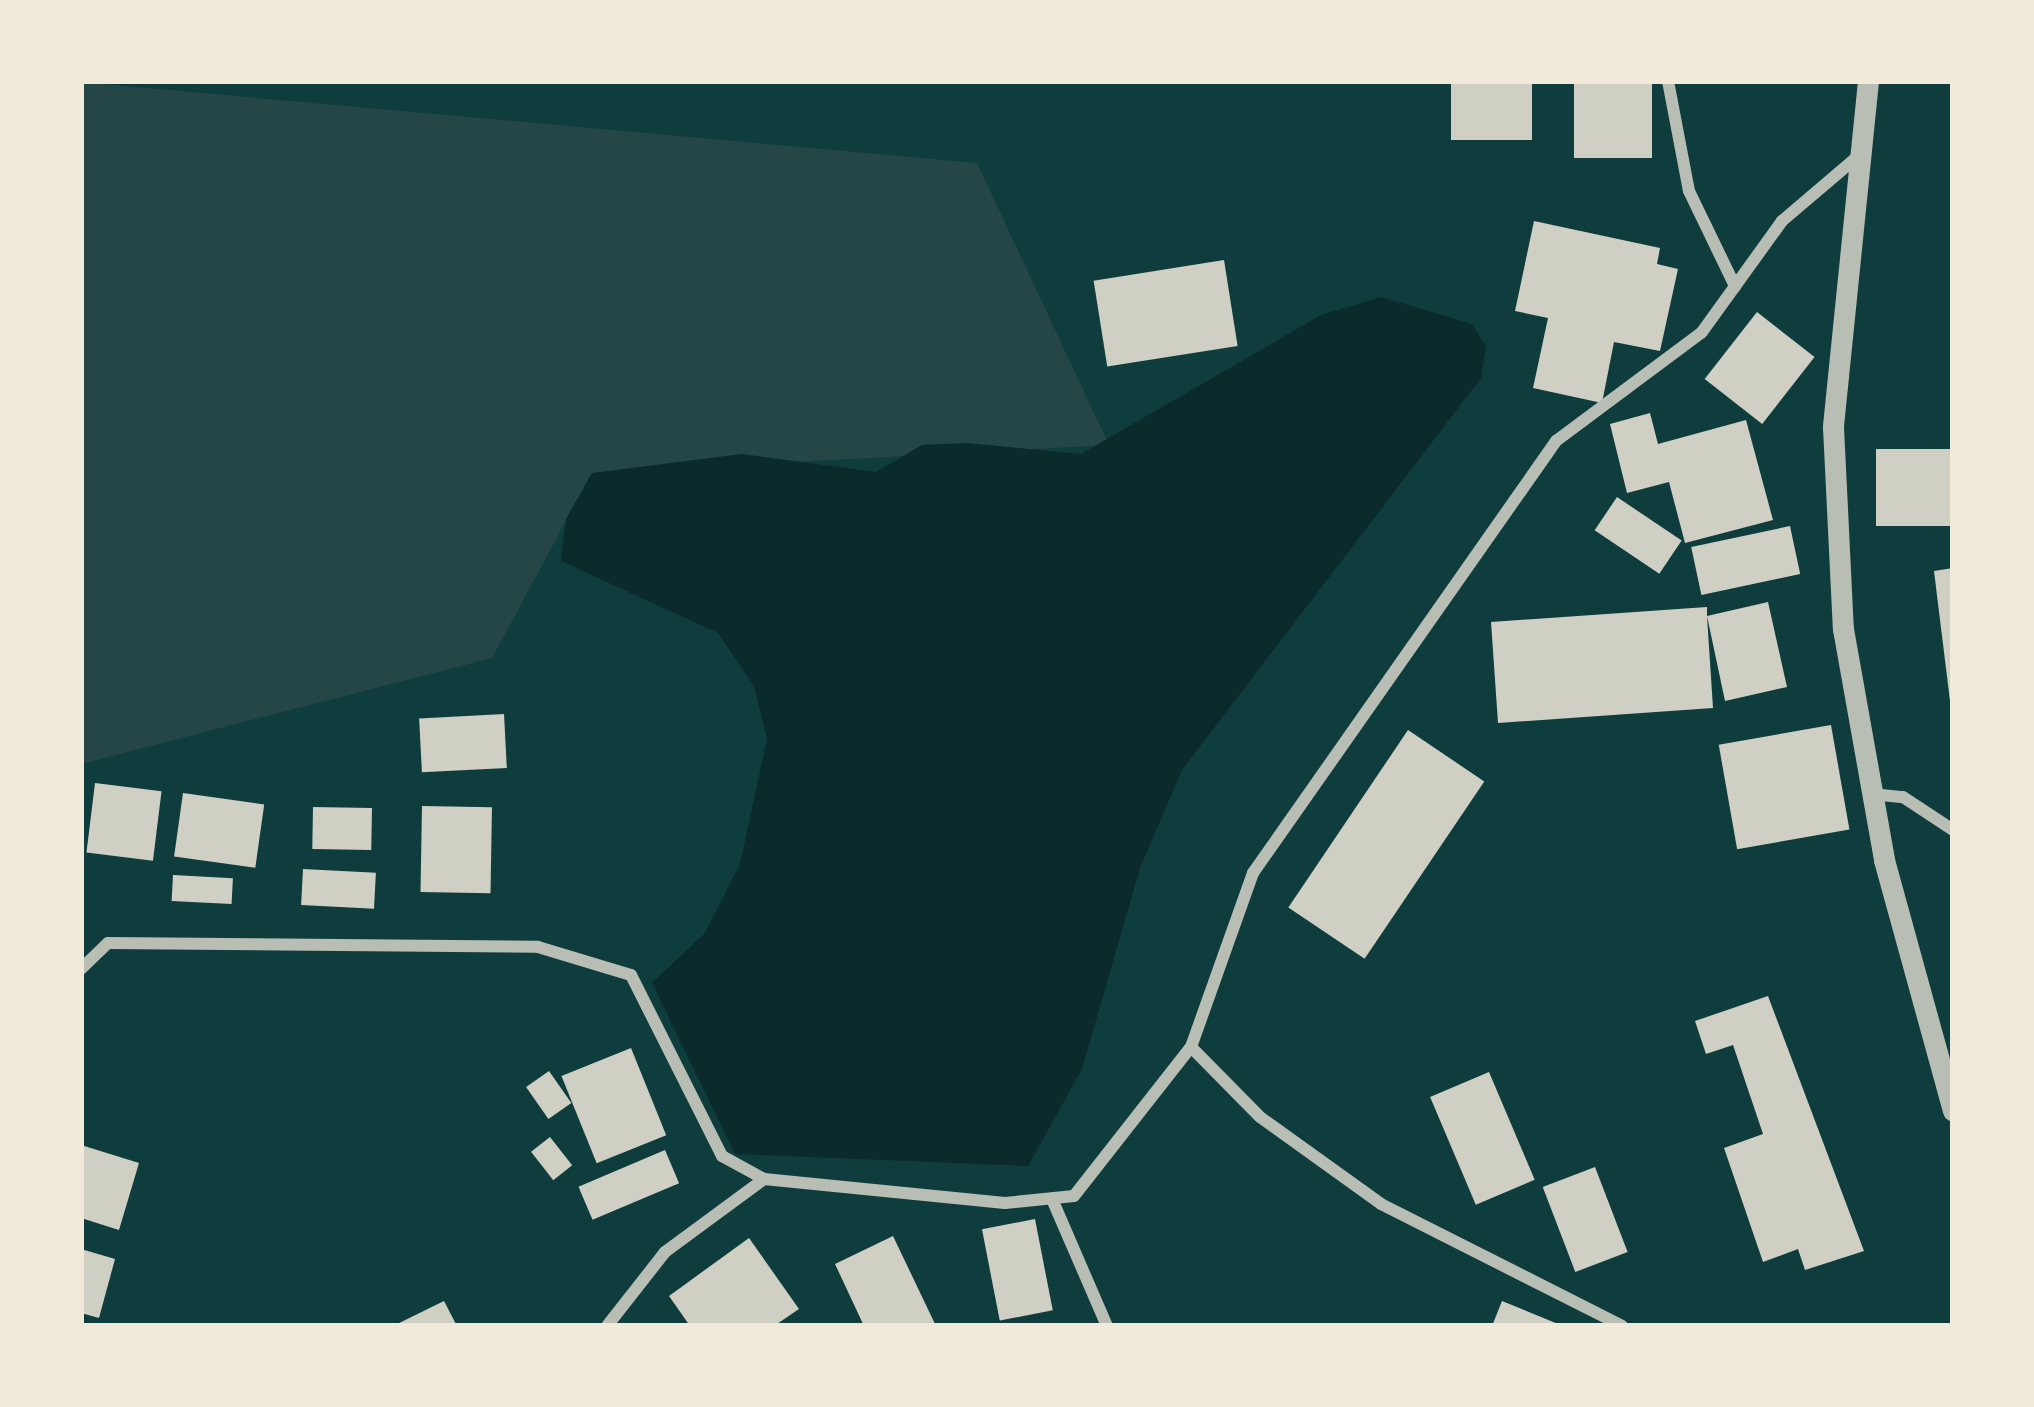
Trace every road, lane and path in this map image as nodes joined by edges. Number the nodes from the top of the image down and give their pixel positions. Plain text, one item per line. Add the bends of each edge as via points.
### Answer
1 (1668, 81) edge
2 (1868, 81) edge
3 (1856, 158) junction
4 (1735, 286) junction
5 (1872, 794) junction
6 (1953, 830) edge
7 (81, 969) edge
8 (1191, 1047) junction
9 (1953, 1111) edge
10 (764, 1179) junction
11 (1052, 1198) junction
12 (607, 1326) edge
13 (1108, 1326) edge
14 (1622, 1326) edge

1 - 4 street via 1689,191
2 - 3 street
3 - 4 street via 1781,221
3 - 5 street via 1833,427 1843,629
4 - 8 street via 1702,332 1556,441 1252,873
5 - 6 street via 1903,797
5 - 9 street
7 - 10 street via 108,943 466,946 538,947 631,975 722,1156
8 - 11 street via 1074,1196
8 - 14 street via 1260,1117 1381,1204
10 - 11 street
10 - 12 street via 665,1252
11 - 13 street

